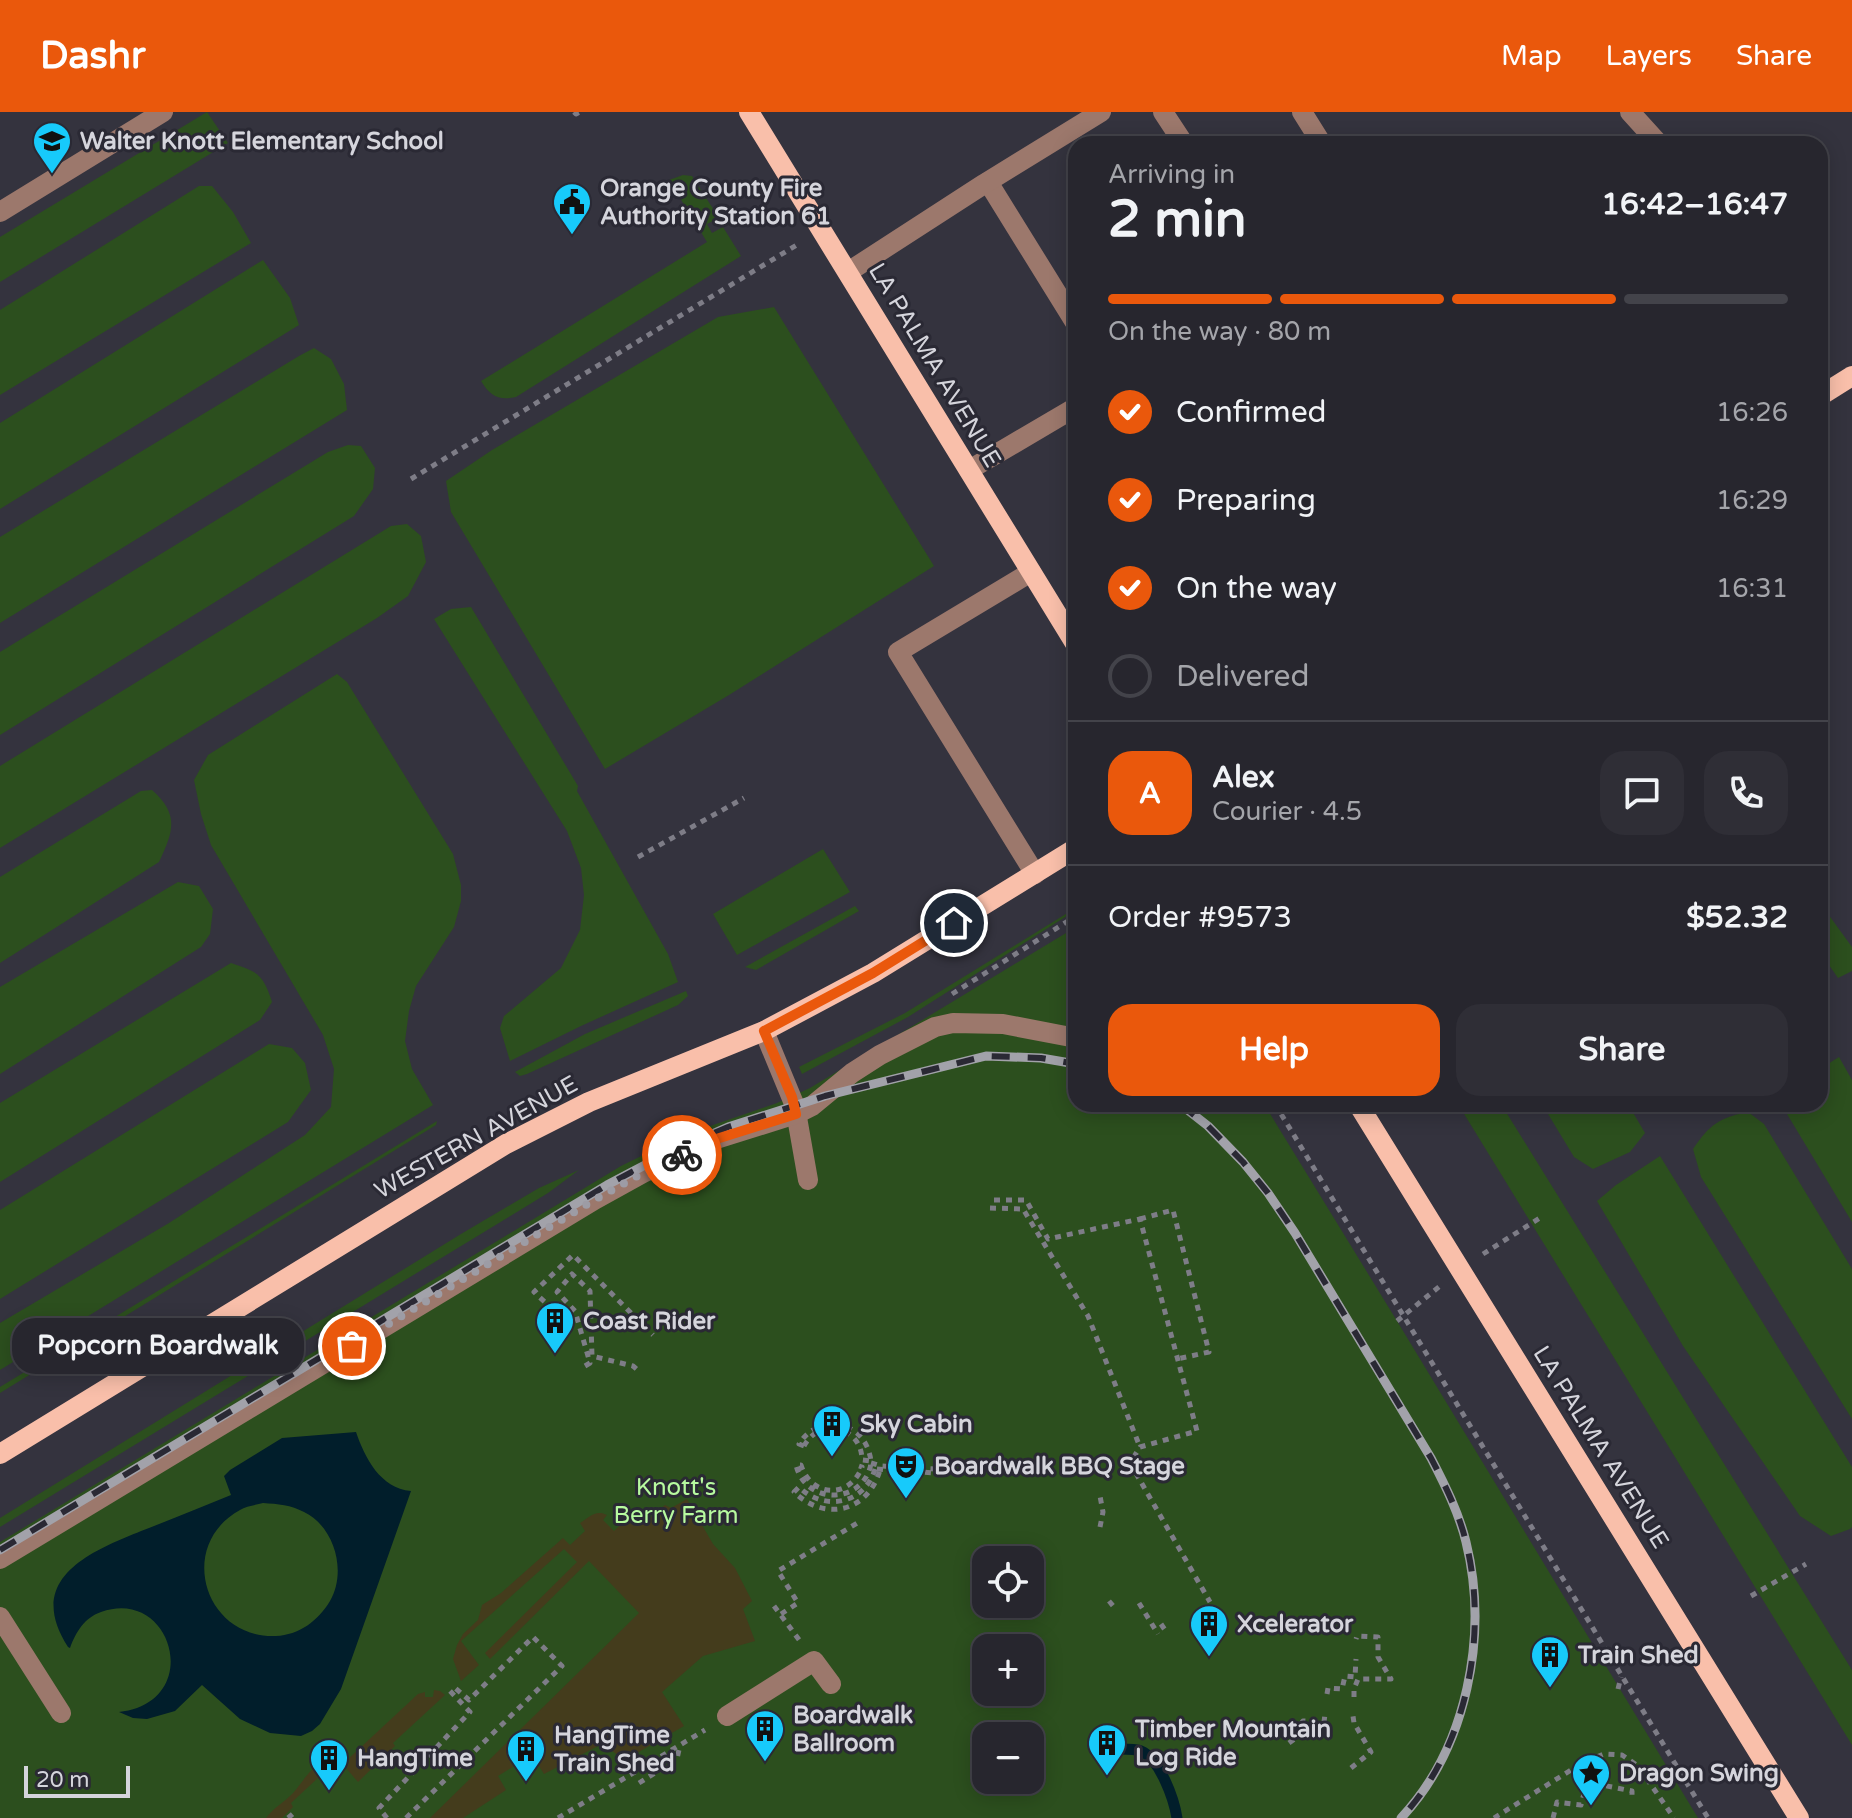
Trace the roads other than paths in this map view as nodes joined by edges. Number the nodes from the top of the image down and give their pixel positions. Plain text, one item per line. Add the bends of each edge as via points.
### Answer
1 (163, 112) edge
2 (749, 112) edge
3 (1101, 112) edge
4 (1163, 112) edge
5 (1302, 112) edge
6 (1630, 112) edge
7 (1179, 136) edge
8 (1317, 136) edge
9 (1652, 136) edge
10 (988, 182) junction
11 (0, 212) edge
12 (848, 272) junction
13 (1068, 311) edge
14 (1852, 376) edge
15 (1828, 391) edge
16 (1068, 412) edge
17 (969, 470) junction
18 (1031, 572) junction
19 (1068, 632) edge
20 (1068, 853) edge
21 (1035, 874) junction
22 (764, 1031) junction
23 (1068, 1036) edge
24 (1363, 1112) edge
25 (796, 1114) junction
26 (808, 1180) dead end
27 (0, 1454) edge
28 (0, 1559) edge
29 (0, 1617) edge
30 (831, 1684) dead end
31 (61, 1713) dead end
32 (727, 1716) road end
33 (1799, 1818) edge

1 - 11 street
2 - 12 main road, LA PALMA AVENUE
3 - 10 street
4 - 7 street
5 - 8 street
6 - 9 street
10 - 12 street
10 - 13 street
12 - 17 main road, LA PALMA AVENUE
14 - 15 main road
16 - 17 street
17 - 18 main road, LA PALMA AVENUE
18 - 19 main road, LA PALMA AVENUE
18 - 21 street via 898,652
20 - 21 main road, WESTERN AVENUE
21 - 22 main road, WESTERN AVENUE via 873,973
22 - 25 street
22 - 27 main road, WESTERN AVENUE via 589,1102 506,1144
23 - 25 street via 1003,1024 935,1027 871,1061
24 - 33 main road, LA PALMA AVENUE
25 - 26 street
25 - 28 street via 710,1141 596,1199
29 - 31 street
30 - 32 street via 814,1661

